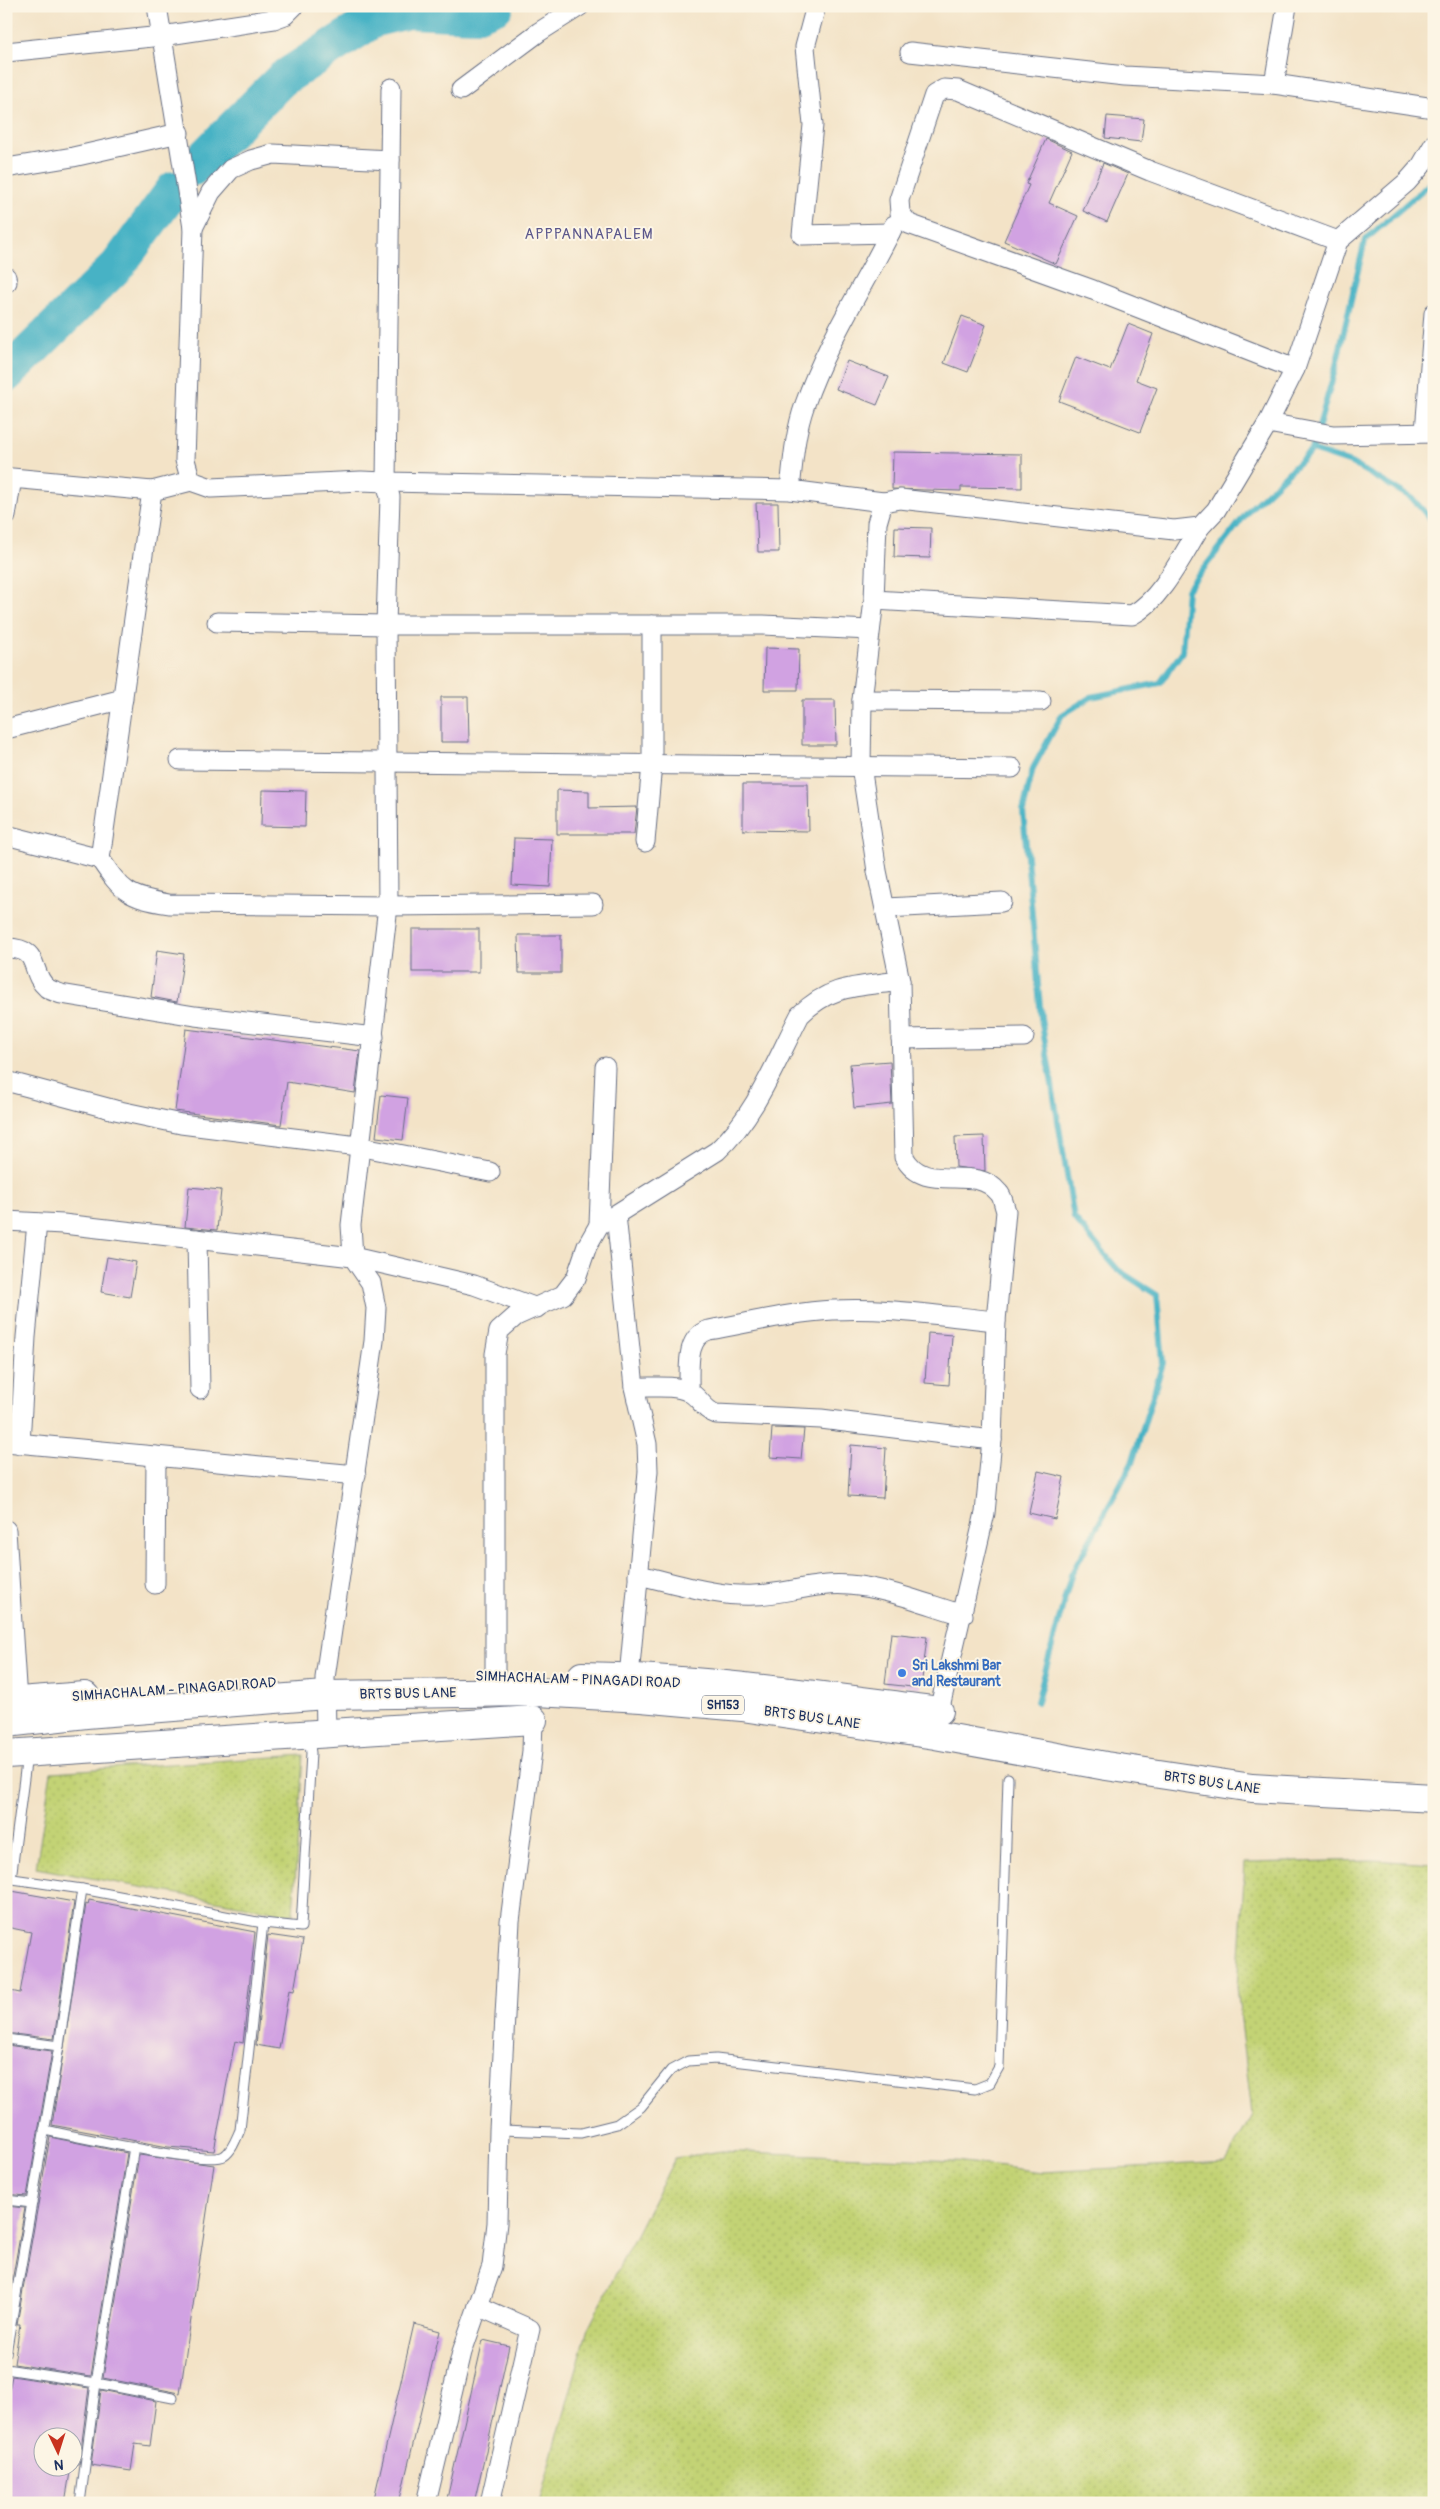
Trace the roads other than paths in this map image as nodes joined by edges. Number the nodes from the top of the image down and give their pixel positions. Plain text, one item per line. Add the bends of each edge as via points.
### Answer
1 (157, 6) edge
2 (294, 6) edge
3 (580, 6) edge
4 (816, 6) edge
5 (1287, 6) edge
6 (162, 36) junction
7 (6, 52) edge
8 (910, 52) dead end
9 (1274, 84) junction
10 (391, 88) dead end
11 (461, 90) dead end
12 (1434, 108) edge
13 (179, 133) junction
14 (1434, 144) edge
15 (390, 160) junction
16 (6, 168) edge
17 (900, 213) junction
18 (193, 228) junction
19 (890, 233) junction
20 (1338, 241) junction
21 (1434, 313) edge
22 (1296, 369) junction
23 (1268, 423) junction
24 (1429, 432) edge
25 (190, 481) junction
26 (386, 482) junction
27 (790, 490) junction
28 (152, 492) junction
29 (883, 502) junction
30 (6, 516) edge
31 (1200, 527) junction
32 (874, 600) junction
33 (217, 622) dead end
34 (386, 625) junction
35 (652, 625) junction
36 (870, 630) junction
37 (123, 699) junction
38 (862, 700) junction
39 (1041, 701) dead end
40 (6, 729) edge
41 (180, 760) dead end
42 (387, 763) junction
43 (652, 764) junction
44 (861, 766) junction
45 (1012, 768) dead end
46 (6, 835) edge
47 (645, 842) dead end
48 (100, 859) junction
49 (1002, 902) dead end
50 (592, 904) dead end
51 (388, 906) junction
52 (886, 908) junction
53 (6, 948) edge
54 (900, 981) junction
55 (374, 1036) junction
56 (1024, 1037) dead end
57 (901, 1039) junction
58 (604, 1067) dead end
59 (6, 1081) edge
60 (358, 1146) junction
61 (490, 1172) dead end
62 (616, 1215) junction
63 (6, 1221) edge
64 (36, 1223) junction
65 (599, 1225) junction
66 (197, 1239) junction
67 (353, 1257) junction
68 (536, 1308) junction
69 (996, 1321) junction
70 (634, 1387) junction
71 (200, 1389) dead end
72 (689, 1392) junction
73 (992, 1440) junction
74 (13, 1443) edge
75 (156, 1456) junction
76 (356, 1475) junction
77 (6, 1530) edge
78 (638, 1575) junction
79 (155, 1584) dead end
80 (963, 1614) junction
81 (495, 1675) junction
82 (629, 1678) junction
83 (325, 1686) junction
84 (10, 1708) edge
85 (939, 1711) joint
86 (533, 1720) joint
87 (317, 1732) junction
88 (17, 1753) edge
89 (1008, 1778) dead end
90 (1434, 1798) edge
91 (8, 1878) edge
92 (82, 1889) junction
93 (263, 1923) junction
94 (6, 2039) edge
95 (59, 2046) junction
96 (44, 2130) junction
97 (499, 2130) junction
98 (134, 2148) junction
99 (6, 2200) edge
100 (32, 2203) junction
101 (478, 2306) junction
102 (6, 2353) edge
103 (6, 2370) edge
104 (96, 2383) junction
105 (173, 2398) dead end
106 (80, 2503) edge
107 (426, 2503) edge
108 (490, 2503) edge

1 - 6 street
2 - 6 street via 285,16 274,19
3 - 11 street
4 - 19 street via 805,47 813,125 802,235
5 - 9 street
6 - 7 street
6 - 13 street
8 - 9 street via 1125,76
9 - 12 street
10 - 15 street
13 - 16 street via 73,157
13 - 18 street
14 - 20 street via 1407,182
15 - 18 street via 273,154 251,160 231,169 211,192
15 - 26 street
17 - 19 street
17 - 20 street via 900,200 934,95 944,89 958,90 1150,171
17 - 22 street via 909,224 1093,290
18 - 25 street via 185,460
19 - 27 street via 820,367 805,404 794,443
20 - 22 street
21 - 24 street
22 - 23 street
23 - 24 street via 1333,435
23 - 31 street via 1216,510
25 - 26 street via 211,488 361,480
25 - 28 street
26 - 27 street
26 - 34 street via 390,497
27 - 29 street
28 - 30 street via 12,478
28 - 37 street
29 - 31 street via 900,499 1174,530
29 - 32 street via 877,523
31 - 32 street via 1156,595 1142,610 1132,615
32 - 36 street
33 - 34 street
34 - 35 street
34 - 42 street
35 - 36 street via 763,625
35 - 43 street
36 - 38 street
37 - 40 street
37 - 48 street
38 - 39 street
38 - 44 street
41 - 42 street
42 - 43 street
42 - 51 street
43 - 44 street
43 - 47 street
44 - 45 street
44 - 52 street
46 - 48 street
48 - 51 street via 119,887 144,900 169,904
49 - 52 street
50 - 51 street
51 - 55 street
52 - 54 street
53 - 55 street via 23,950 32,956 40,980 48,989 61,994 195,1016
54 - 57 street
54 - 62 street via 831,992 814,1002 800,1015 733,1136 717,1151
55 - 60 street
56 - 57 street
57 - 69 street via 904,1157 910,1168 921,1176 984,1180 1000,1194 1006,1211
58 - 65 street
59 - 60 street via 181,1124
60 - 61 street
60 - 67 street via 351,1225
62 - 65 street
62 - 70 street
63 - 64 street
64 - 66 street
64 - 74 street
65 - 68 street via 587,1246 576,1278 563,1295
66 - 67 street
66 - 71 street
67 - 68 street via 474,1285
67 - 76 street via 371,1283 376,1308
68 - 81 street via 504,1324 497,1340
69 - 72 street via 860,1309 808,1312 709,1330 701,1332 692,1344
69 - 73 street
70 - 72 street via 674,1388
70 - 78 street via 647,1444 648,1471
72 - 73 street via 704,1408 716,1414 821,1419
73 - 80 street via 984,1513
74 - 75 street
75 - 76 street
75 - 79 street
76 - 83 street
77 - 84 street
78 - 80 street via 718,1592 754,1595 848,1585 883,1591
78 - 82 street
80 - 85 street via 944,1680
81 - 82 main road, SIMHACHALAM - PINAGADI ROAD
81 - 83 main road, SIMHACHALAM - PINAGADI ROAD
82 - 85 main road, SIMHACHALAM - PINAGADI ROAD via 781,1691
83 - 84 main road, SIMHACHALAM - PINAGADI ROAD
83 - 87 street
83 - 90 main road, BRTS BUS LANE / SH153 via 537,1692 742,1707 935,1735 1252,1788
86 - 87 main road
86 - 97 street via 532,1751 510,1921
87 - 88 main road
87 - 93 lane via 311,1753 300,1927
88 - 91 lane
89 - 97 lane via 999,2067 990,2083 975,2089 716,2059 688,2061 670,2070 641,2107 617,2124 582,2134
91 - 92 lane
92 - 93 lane
92 - 95 lane
93 - 98 lane via 240,2130 234,2146 223,2156 209,2159
94 - 95 lane
95 - 96 lane
96 - 98 lane
96 - 100 lane
97 - 101 street via 497,2223 492,2266
98 - 104 lane
99 - 100 lane
100 - 102 lane
101 - 107 street via 462,2352
101 - 108 street via 530,2329
103 - 104 lane
104 - 105 lane
104 - 106 lane

